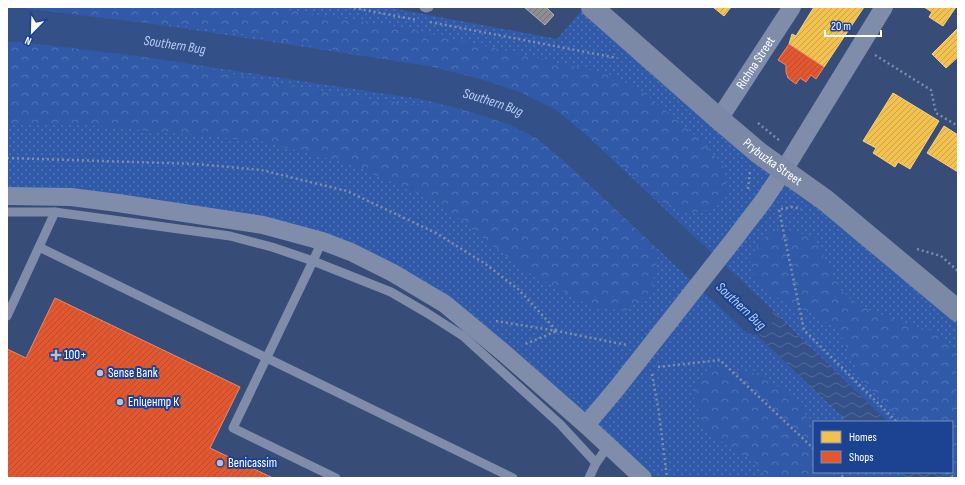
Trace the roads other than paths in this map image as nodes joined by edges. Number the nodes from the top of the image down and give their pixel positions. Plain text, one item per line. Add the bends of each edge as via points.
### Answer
1 (424, 7) edge
2 (429, 7) edge
3 (592, 7) edge
4 (792, 7) edge
5 (884, 7) edge
6 (719, 119) junction
7 (784, 170) junction
8 (7, 196) edge
9 (7, 212) edge
10 (55, 212) junction
11 (322, 241) junction
12 (39, 247) junction
13 (313, 261) junction
14 (958, 311) edge
15 (7, 316) edge
16 (267, 359) junction
17 (586, 425) junction
18 (609, 445) junction
19 (596, 463) junction
20 (336, 478) edge
21 (513, 478) edge
22 (589, 478) edge
23 (643, 478) edge

1 - 2 lane
3 - 6 street, Prybuzka Street
4 - 6 street, Richna Street
5 - 7 street
6 - 7 street, Prybuzka Street via 759,153
7 - 14 street, Prybuzka Street via 831,205
7 - 17 street via 735,238
8 - 11 street via 71,197 126,204 263,225
9 - 10 lane
10 - 12 lane
10 - 13 lane via 230,236
11 - 13 lane
11 - 17 street via 393,273 445,304
12 - 15 lane
12 - 16 lane
13 - 16 lane
13 - 19 lane via 391,292 463,336 560,424
16 - 20 lane via 234,428
16 - 21 lane
17 - 18 street
18 - 19 lane
18 - 23 street
19 - 22 lane

